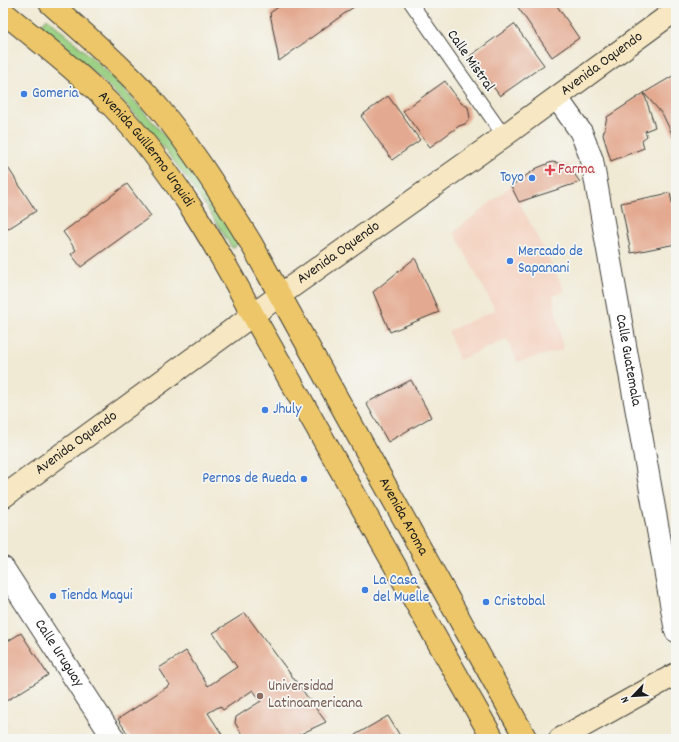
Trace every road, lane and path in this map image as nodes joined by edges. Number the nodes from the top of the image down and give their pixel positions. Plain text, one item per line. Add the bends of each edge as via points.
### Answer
1 (14, 3) edge
2 (50, 3) edge
3 (411, 3) edge
4 (676, 10) edge
5 (3, 12) edge
6 (556, 98) junction
7 (504, 136) junction
8 (280, 295) junction
9 (253, 315) junction
10 (3, 497) edge
11 (3, 568) edge
12 (676, 631) edge
13 (676, 674) edge
14 (114, 739) edge
15 (493, 739) edge
16 (526, 739) edge
17 (560, 739) edge

1 - 5 street
2 - 8 main road via 145,93 181,136 251,243
3 - 7 lane, Calle Mistral
4 - 6 main road, Avenida Oquendo
5 - 9 main road, Avenida Guillermo Urquidi via 70,66 114,108 188,204 220,252
6 - 7 main road, Avenida Oquendo
6 - 12 street, Calle Guatemala via 581,132 592,160
7 - 8 main road, Avenida Oquendo
8 - 9 main road, Avenida Oquendo
8 - 16 main road, Avenida Aroma
9 - 10 main road, Avenida Oquendo
9 - 15 main road, Avenida Aroma
11 - 14 street, Calle Uruguay
13 - 17 main road

